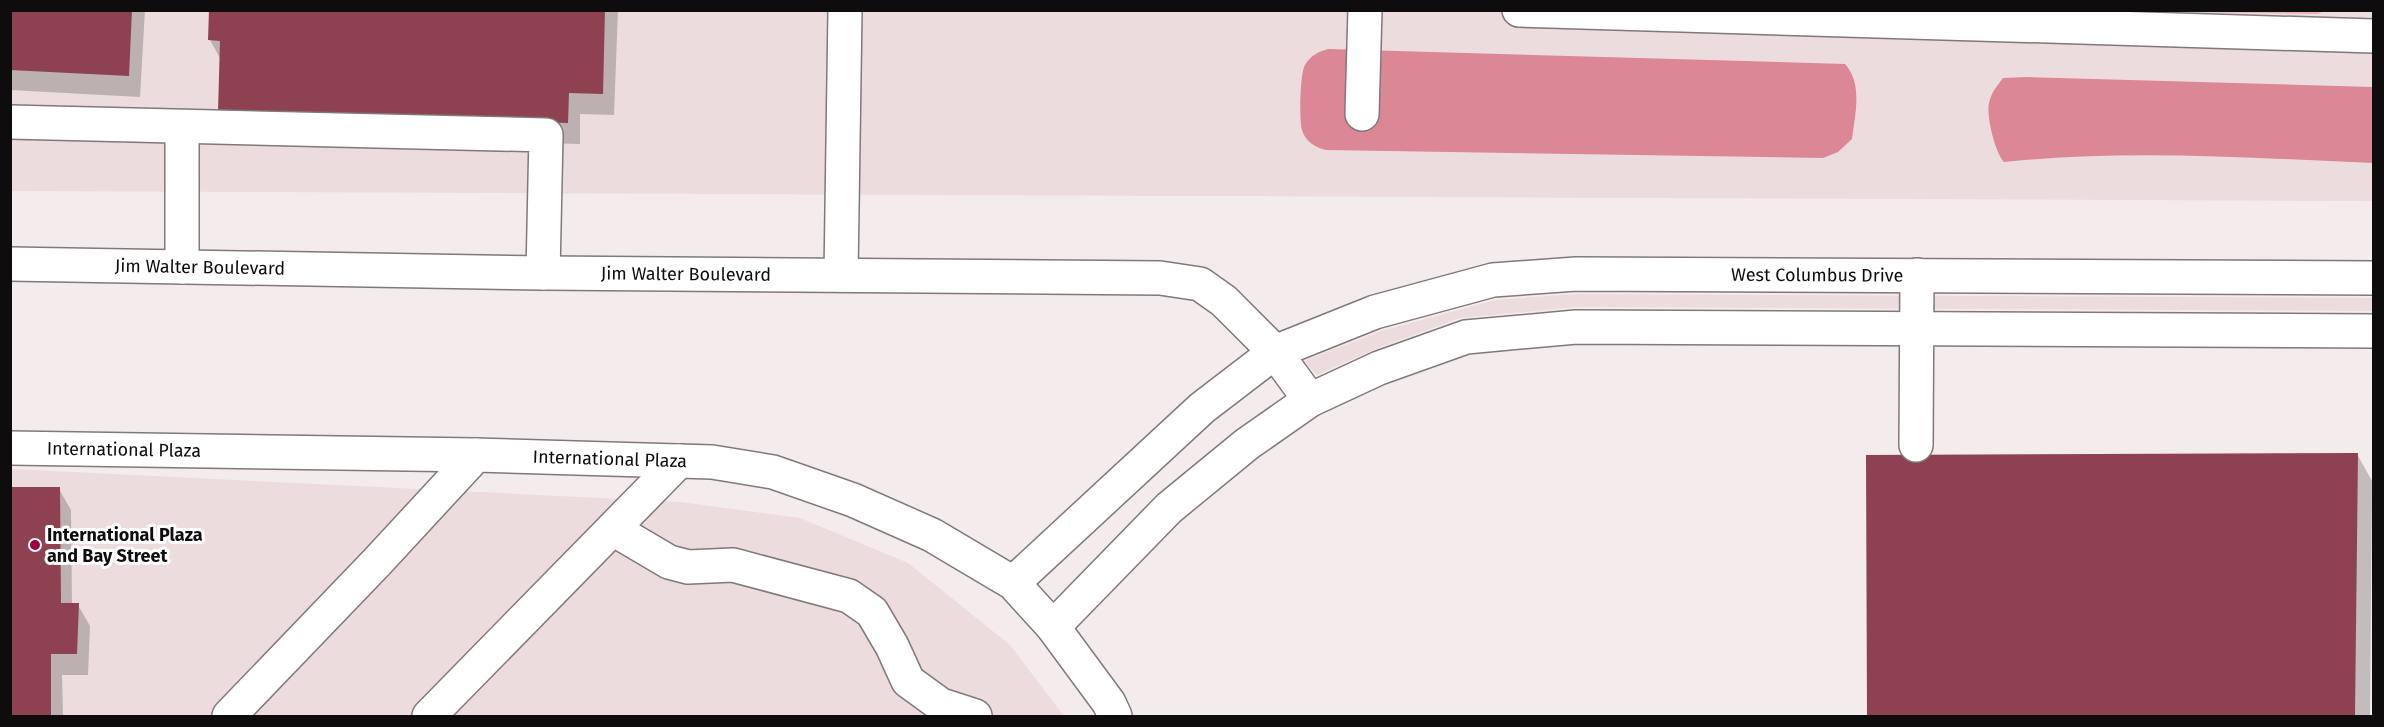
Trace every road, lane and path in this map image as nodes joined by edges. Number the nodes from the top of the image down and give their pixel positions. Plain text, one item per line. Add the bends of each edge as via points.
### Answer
1 (845, 10) edge
2 (1365, 10) edge
3 (1519, 10) edge
4 (2373, 36) edge
5 (1362, 114) dead end
6 (10, 122) edge
7 (182, 128) junction
8 (10, 264) edge
9 (182, 267) junction
10 (543, 273) junction
11 (842, 275) junction
12 (1917, 275) junction
13 (2373, 278) edge
14 (1917, 328) junction
15 (2373, 331) edge
16 (1275, 352) junction
17 (1310, 400) junction
18 (1916, 445) dead end
19 (10, 448) edge
20 (476, 455) junction
21 (679, 461) junction
22 (613, 529) junction
23 (1013, 583) junction
24 (1053, 627) junction
25 (229, 717) edge
26 (429, 717) edge
27 (975, 717) edge
28 (1115, 717) edge

1 - 11 street
2 - 5 street
3 - 4 street
6 - 7 street
7 - 9 street
7 - 10 street via 546,135
8 - 9 street, Jim Walter Boulevard
9 - 10 street, Jim Walter Boulevard
10 - 11 street, Jim Walter Boulevard
11 - 16 street, Jim Walter Boulevard via 1160,278 1200,284 1224,301
12 - 13 street, West Columbus Drive
12 - 14 street
12 - 16 street, West Columbus Drive via 1576,274 1493,280 1376,312
14 - 15 street
14 - 17 street via 1576,327 1466,337 1380,368
14 - 18 street
16 - 17 street, Jim Walter Boulevard
16 - 23 street, West Columbus Drive via 1202,408
17 - 24 street via 1247,444 1169,508
19 - 20 street, International Plaza
20 - 21 street, International Plaza
20 - 25 street
21 - 22 street
21 - 23 street, International Plaza via 773,472 854,500 932,535
22 - 26 street
22 - 27 street via 669,562 688,567 733,565 849,596 872,612 908,681 941,705
23 - 24 street, International Plaza
24 - 28 street, International Plaza via 1109,703

